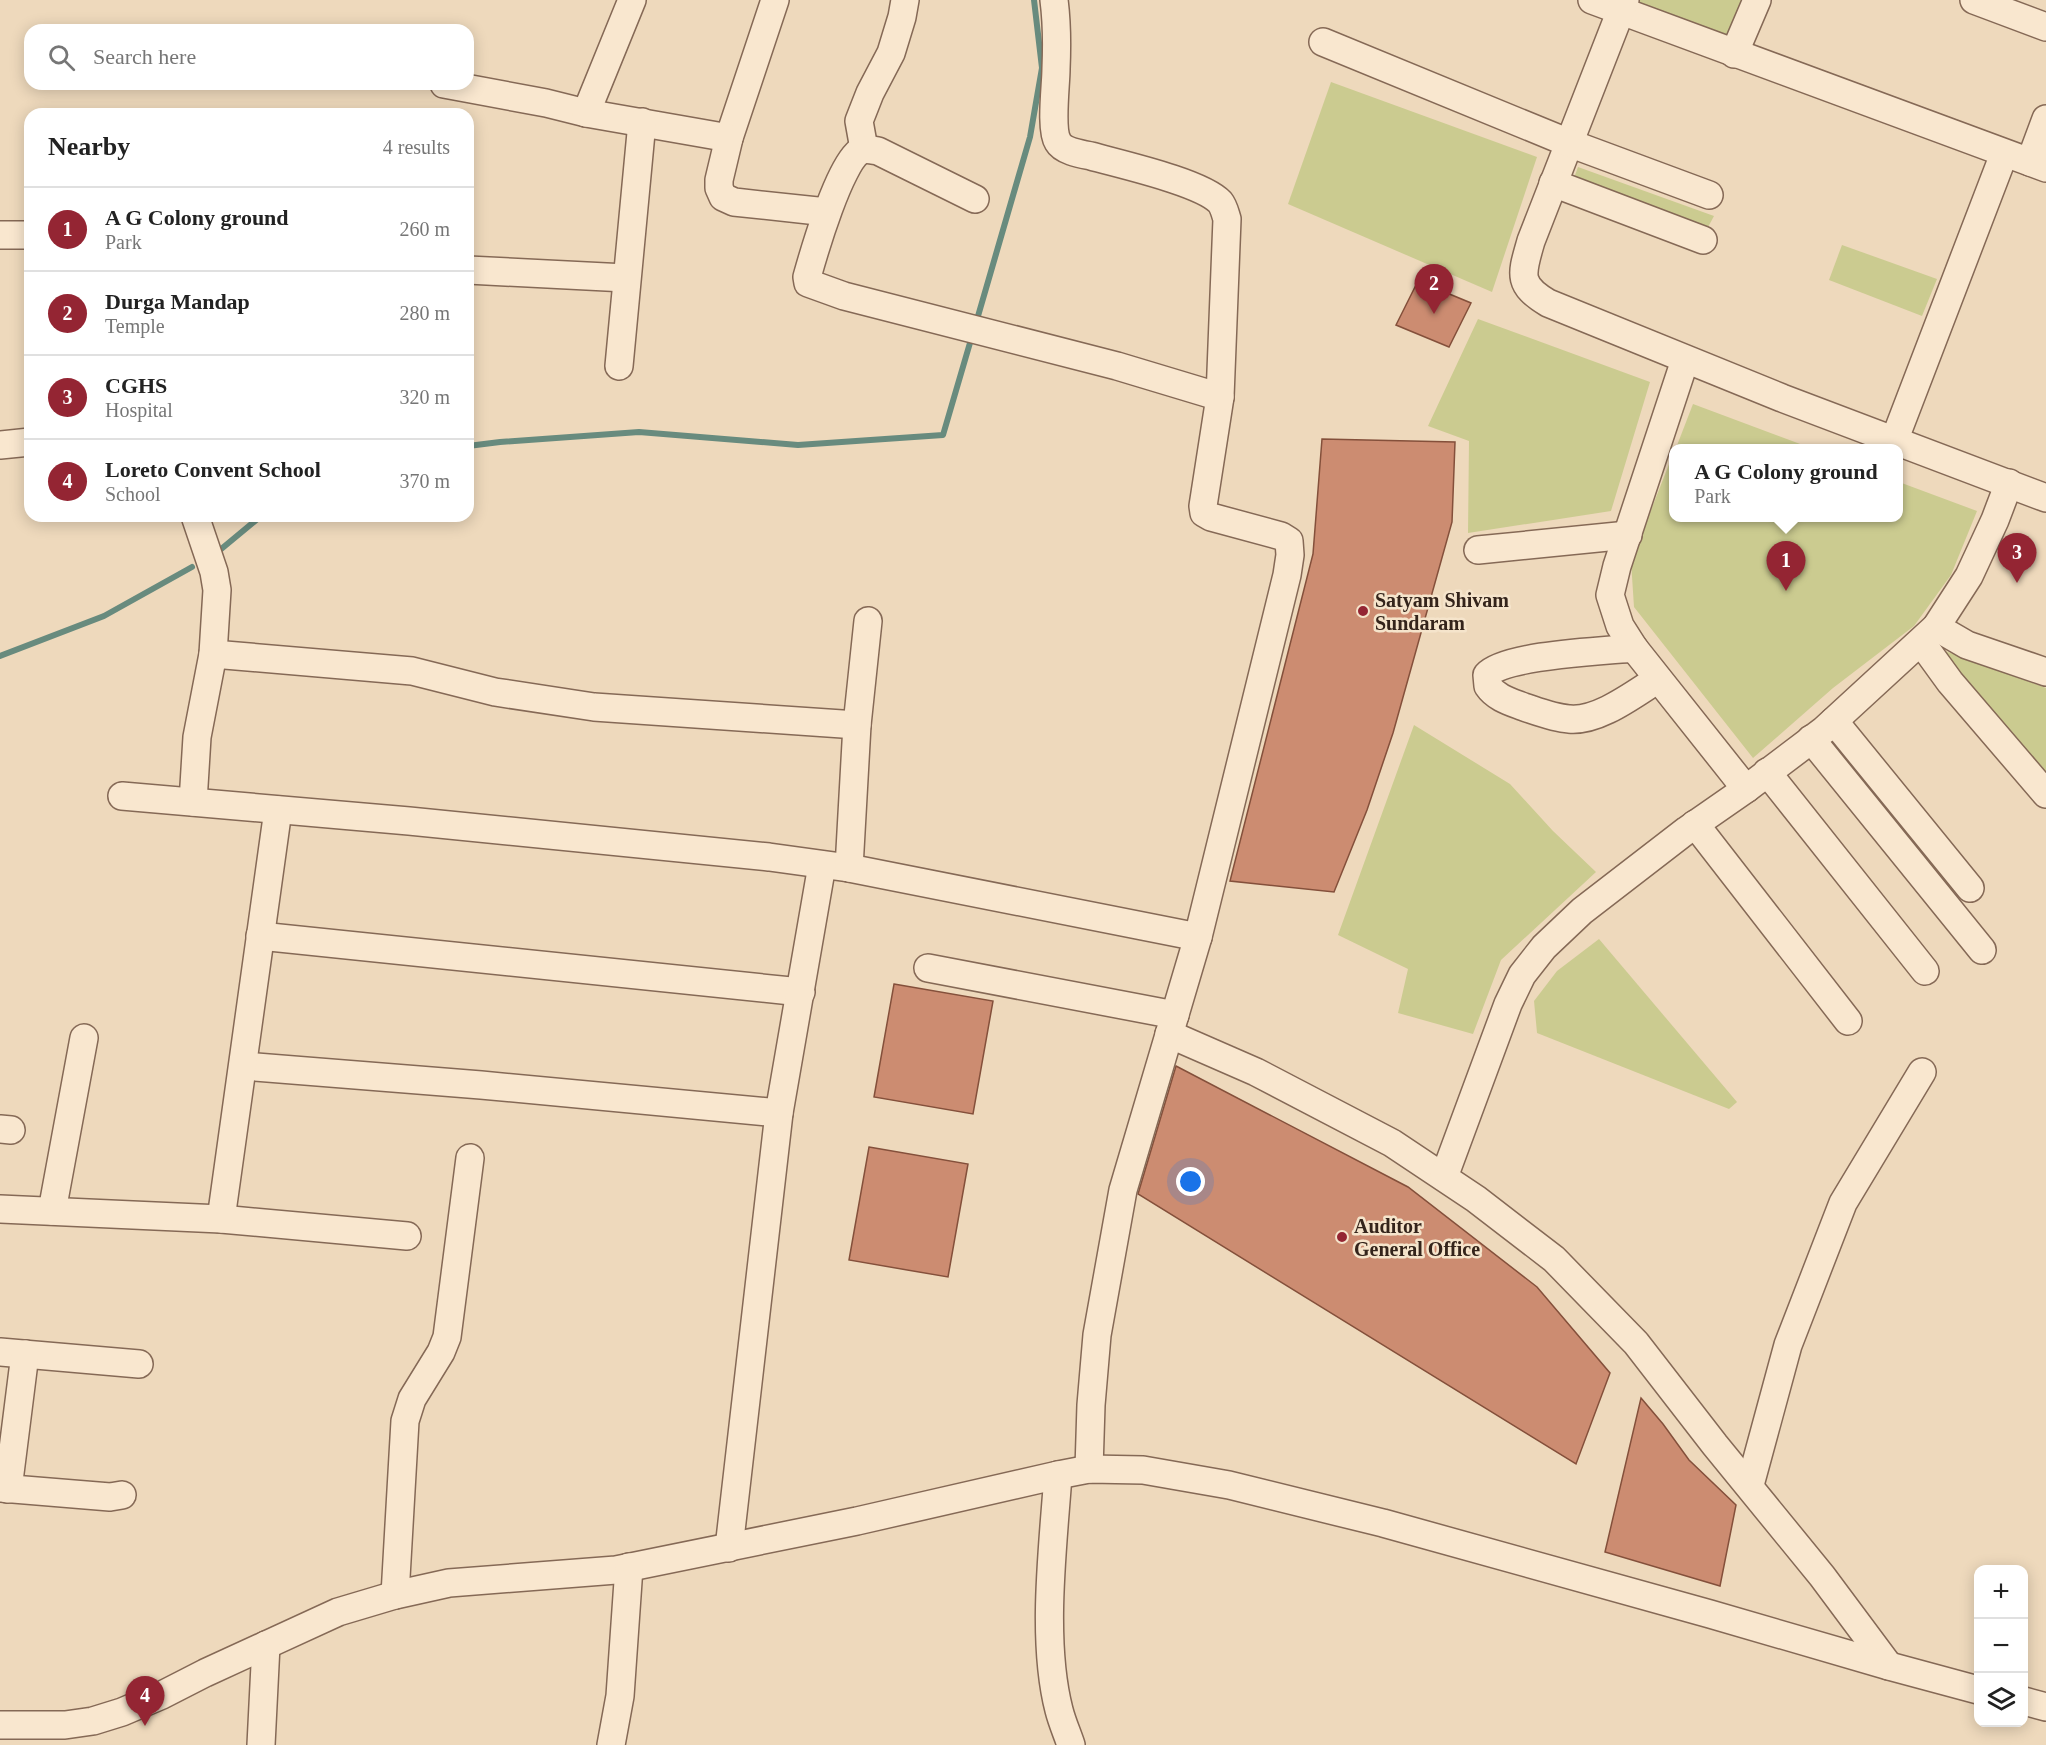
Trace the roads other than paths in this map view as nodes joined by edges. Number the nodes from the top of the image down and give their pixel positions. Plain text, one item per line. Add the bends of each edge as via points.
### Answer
1 (632, 0) edge
2 (775, 0) edge
3 (905, 0) edge
4 (1054, 0) edge
5 (1592, 0) edge
6 (1757, 0) edge
7 (1974, 0) edge
8 (1623, 5) edge
9 (2046, 27) edge
10 (1323, 42) dead end
11 (1734, 54) junction
12 (474, 90) edge
13 (586, 113) junction
14 (2046, 119) edge
15 (642, 122) junction
16 (729, 138) junction
17 (1569, 143) junction
18 (864, 149) junction
19 (2004, 154) junction
20 (2038, 165) edge
21 (1553, 183) junction
22 (1709, 195) dead end
23 (975, 198) dead end
24 (827, 212) junction
25 (0, 235) edge
26 (24, 235) edge
27 (1703, 240) dead end
28 (474, 270) edge
29 (626, 278) junction
30 (1685, 360) junction
31 (619, 366) dead end
32 (1220, 397) junction
33 (1894, 441) junction
34 (24, 443) edge
35 (1902, 444) edge
36 (1903, 444) edge
37 (0, 445) edge
38 (2009, 483) junction
39 (2046, 498) edge
40 (197, 522) edge
41 (1628, 535) junction
42 (1478, 550) dead end
43 (868, 621) dead end
44 (1929, 635) junction
45 (1634, 648) junction
46 (213, 654) junction
47 (2046, 672) edge
48 (1658, 679) junction
49 (1834, 721) junction
50 (857, 725) junction
51 (1811, 739) junction
52 (1767, 772) junction
53 (1746, 789) junction
54 (2046, 794) edge
55 (122, 796) dead end
56 (193, 802) junction
57 (278, 810) junction
58 (1695, 824) junction
59 (836, 867) junction
60 (1970, 888) dead end
61 (260, 936) junction
62 (1198, 937) junction
63 (1983, 950) dead end
64 (928, 968) dead end
65 (1925, 971) dead end
66 (801, 992) junction
67 (1848, 1021) dead end
68 (1172, 1025) junction
69 (84, 1038) dead end
70 (243, 1066) junction
71 (1922, 1072) dead end
72 (779, 1113) junction
73 (470, 1158) dead end
74 (1444, 1177) junction
75 (0, 1209) edge
76 (52, 1211) junction
77 (220, 1219) junction
78 (407, 1236) dead end
79 (12, 1353) edge
80 (140, 1364) dead end
81 (1089, 1469) junction
82 (1058, 1475) junction
83 (1750, 1485) junction
84 (4, 1488) edge
85 (122, 1495) dead end
86 (729, 1548) junction
87 (629, 1567) junction
88 (395, 1595) junction
89 (266, 1645) junction
90 (1889, 1666) junction
91 (1974, 1689) edge
92 (2028, 1702) edge
93 (2046, 1707) edge
94 (93, 1721) junction
95 (0, 1725) edge
96 (72, 1745) edge
97 (261, 1745) edge
98 (611, 1745) edge
99 (1071, 1745) edge

1 - 13 street
2 - 16 street
3 - 18 street via 891,53 859,121
4 - 32 street via 1058,143 1191,186 1212,196 1224,209 1227,219
5 - 8 street
6 - 11 street
7 - 9 street
8 - 11 street
8 - 17 street
10 - 17 street
11 - 19 street
12 - 13 street
13 - 15 street
14 - 20 street
15 - 16 street
15 - 29 street
16 - 24 street via 719,188 723,197
17 - 21 street
17 - 22 street
18 - 23 street
18 - 24 street via 853,158
19 - 20 street
19 - 33 street
21 - 27 street
21 - 30 street via 1525,264 1525,282 1530,291 1548,303
24 - 32 street via 807,283
25 - 26 street
28 - 29 street
29 - 31 street
30 - 33 street
30 - 41 street
32 - 62 street via 1203,497 1204,513 1287,538 1291,546
33 - 35 street
34 - 37 street
36 - 38 street
38 - 39 street
38 - 44 street via 1969,576
40 - 46 street via 216,581
41 - 42 street
41 - 45 street via 1610,595 1620,626
43 - 50 street
44 - 47 street
44 - 49 street
44 - 54 street via 1950,682
45 - 48 street
45 - 48 street via 1523,660 1491,670 1487,675 1488,686 1517,704 1571,720 1605,711
46 - 50 street via 412,671 495,692 594,707
46 - 56 street via 197,737
48 - 53 street
49 - 51 street
49 - 60 street
50 - 59 street
51 - 52 street
51 - 63 street
52 - 53 street
52 - 65 street
53 - 58 street
55 - 56 street
56 - 57 street
57 - 59 street via 769,857
57 - 61 street
58 - 67 street
58 - 74 street via 1582,911 1544,947 1522,975
59 - 62 street
59 - 66 street
61 - 66 street
61 - 70 street
62 - 68 street
64 - 68 street
66 - 72 street
68 - 74 street via 1392,1143
68 - 81 street via 1123,1190 1111,1254 1097,1335
69 - 76 street
70 - 72 street
70 - 77 street
71 - 83 street via 1843,1203 1788,1345
72 - 86 street
73 - 88 street via 447,1337 412,1399 405,1421
74 - 83 street via 1554,1259 1636,1343
75 - 76 street
76 - 77 street
77 - 78 street
79 - 80 street
79 - 84 street
81 - 82 street
81 - 90 street via 1170,1473 1306,1503
82 - 86 street
82 - 99 street via 1050,1648 1059,1709
83 - 90 street
84 - 85 street via 104,1497
86 - 87 street
87 - 88 street via 449,1583
87 - 98 street via 620,1696
88 - 89 street via 338,1612
89 - 94 street via 162,1695
89 - 97 street
90 - 91 street
92 - 93 street
94 - 95 street
94 - 96 street

